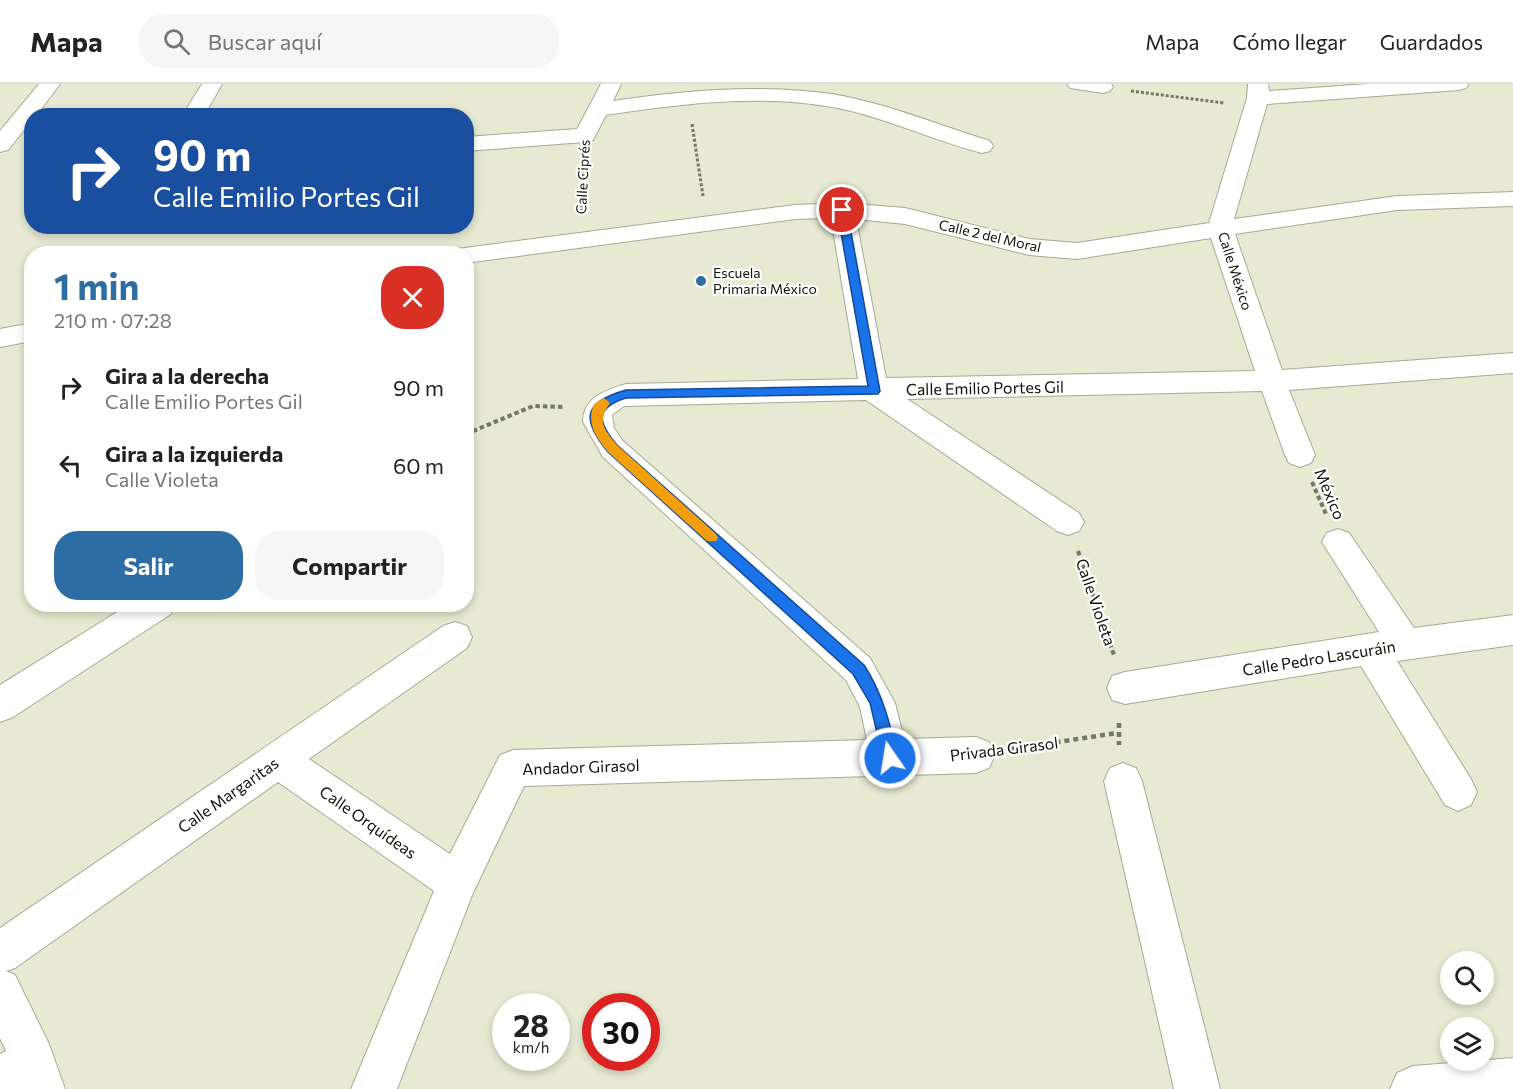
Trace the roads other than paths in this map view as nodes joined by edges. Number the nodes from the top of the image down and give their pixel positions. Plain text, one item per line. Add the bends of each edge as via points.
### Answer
1 (50, 84) edge
2 (212, 84) edge
3 (611, 84) edge
4 (1077, 84) edge
5 (1459, 84) edge
6 (1103, 87) road end
7 (1257, 96) edge
8 (30, 108) edge
9 (198, 108) edge
10 (596, 111) junction
11 (24, 116) edge
12 (474, 143) edge
13 (0, 145) edge
14 (982, 146) dead end
15 (1513, 199) edge
16 (842, 210) junction
17 (1220, 227) junction
18 (474, 254) edge
19 (24, 334) edge
20 (0, 338) edge
21 (1513, 363) edge
22 (1272, 381) junction
23 (874, 391) junction
24 (1300, 455) road end
25 (1068, 522) road end
26 (1338, 542) road end
27 (146, 612) edge
28 (1513, 630) edge
29 (455, 637) dead end
30 (1405, 644) junction
31 (1370, 649) junction
32 (1125, 688) road end
33 (0, 705) edge
34 (976, 755) road end
35 (890, 758) junction
36 (278, 760) junction
37 (1123, 781) road end
38 (1458, 792) dead end
39 (457, 883) junction
40 (0, 953) edge
41 (0, 990) edge
42 (25, 1076) edge
43 (1513, 1080) edge
44 (374, 1089) edge
45 (1197, 1089) edge
46 (1413, 1089) edge

1 - 8 street
2 - 9 street
3 - 10 street, Calle Ciprés
4 - 6 street
5 - 7 street
7 - 17 street, Calle México
10 - 12 street, Calle Ciprés via 585,135
10 - 14 street via 660,100 795,96 834,102
11 - 13 street
15 - 17 street, Calle 2 del Moral via 1388,204
16 - 17 street, Calle 2 del Moral via 905,216 1054,251 1077,251
16 - 18 street, Calle 2 del Moral via 795,212
16 - 23 street
17 - 22 street, Calle México
19 - 20 street
21 - 22 street, Calle Emilio Portes Gil
22 - 23 street, Calle Emilio Portes Gil
22 - 24 street, Calle México
23 - 25 street
23 - 35 street, Calle Emilio Portes Gil via 626,394 608,399 599,407 596,421 613,449 858,669 877,703
26 - 30 street
27 - 33 street
28 - 30 street, Calle Pedro Lascuráin
29 - 36 street, Calle Margaritas
30 - 31 street, Calle Pedro Lascuráin
31 - 32 street, Calle Pedro Lascuráin
31 - 38 street
34 - 35 street, Privada Girasol
35 - 39 street, Andador Girasol via 513,768
36 - 39 street, Calle Orquídeas
36 - 40 street, Calle Margaritas
37 - 45 street
39 - 44 street, Andador Girasol
41 - 42 street
43 - 46 street

